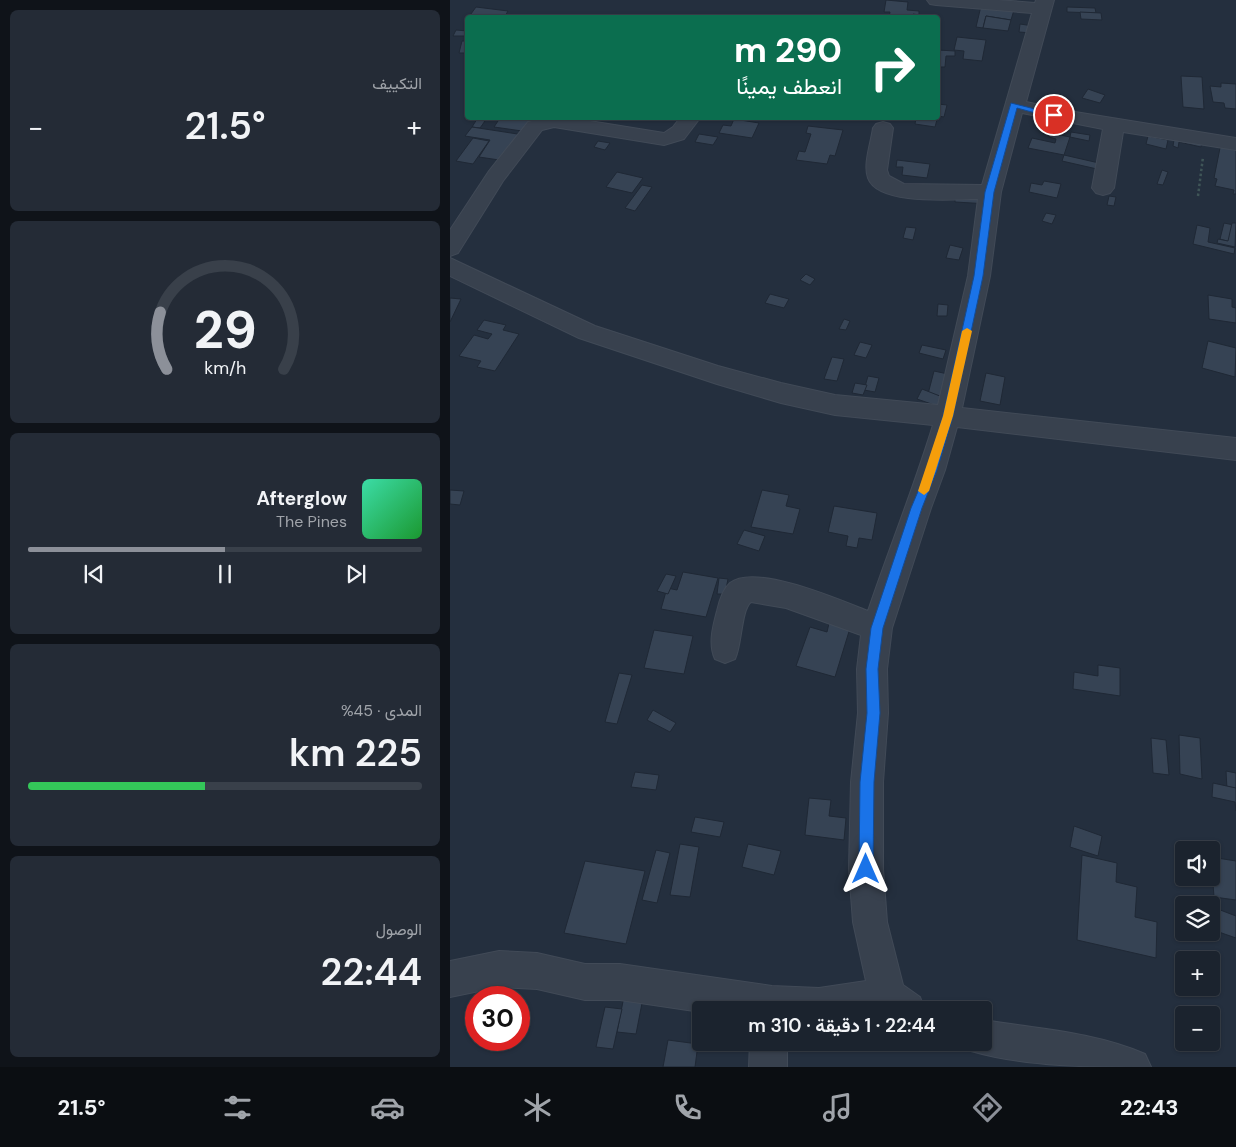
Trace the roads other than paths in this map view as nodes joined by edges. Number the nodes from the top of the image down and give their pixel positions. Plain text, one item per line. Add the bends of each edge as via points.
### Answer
1 (936, 0) edge
2 (1043, 4) edge
3 (1014, 105) junction
4 (689, 120) edge
5 (1114, 124) junction
6 (883, 128) dead end
7 (1236, 144) edge
8 (1103, 188) dead end
9 (990, 192) junction
10 (450, 248) edge
11 (450, 266) edge
12 (948, 416) junction
13 (1236, 449) edge
14 (877, 628) junction
15 (725, 649) dead end
16 (450, 979) edge
17 (735, 1001) edge
18 (896, 1001) edge
19 (992, 1039) edge
20 (769, 1051) edge
21 (768, 1067) edge
22 (1132, 1067) edge

1 - 2 street
2 - 3 street
3 - 5 street
3 - 9 street
4 - 10 street via 680,134 664,138 554,121 536,126 496,176
5 - 7 street via 1181,132
5 - 8 street
6 - 9 street via 877,170 887,185 901,191
9 - 12 street via 979,276
11 - 12 street via 587,332 717,375 835,405
12 - 13 street
12 - 14 street
14 - 15 street via 795,597 748,588 740,591 734,600
14 - 18 street via 872,669 866,869 870,922
16 - 17 street via 499,969 537,971 584,982 620,982
19 - 22 street via 1074,1052
20 - 21 street

